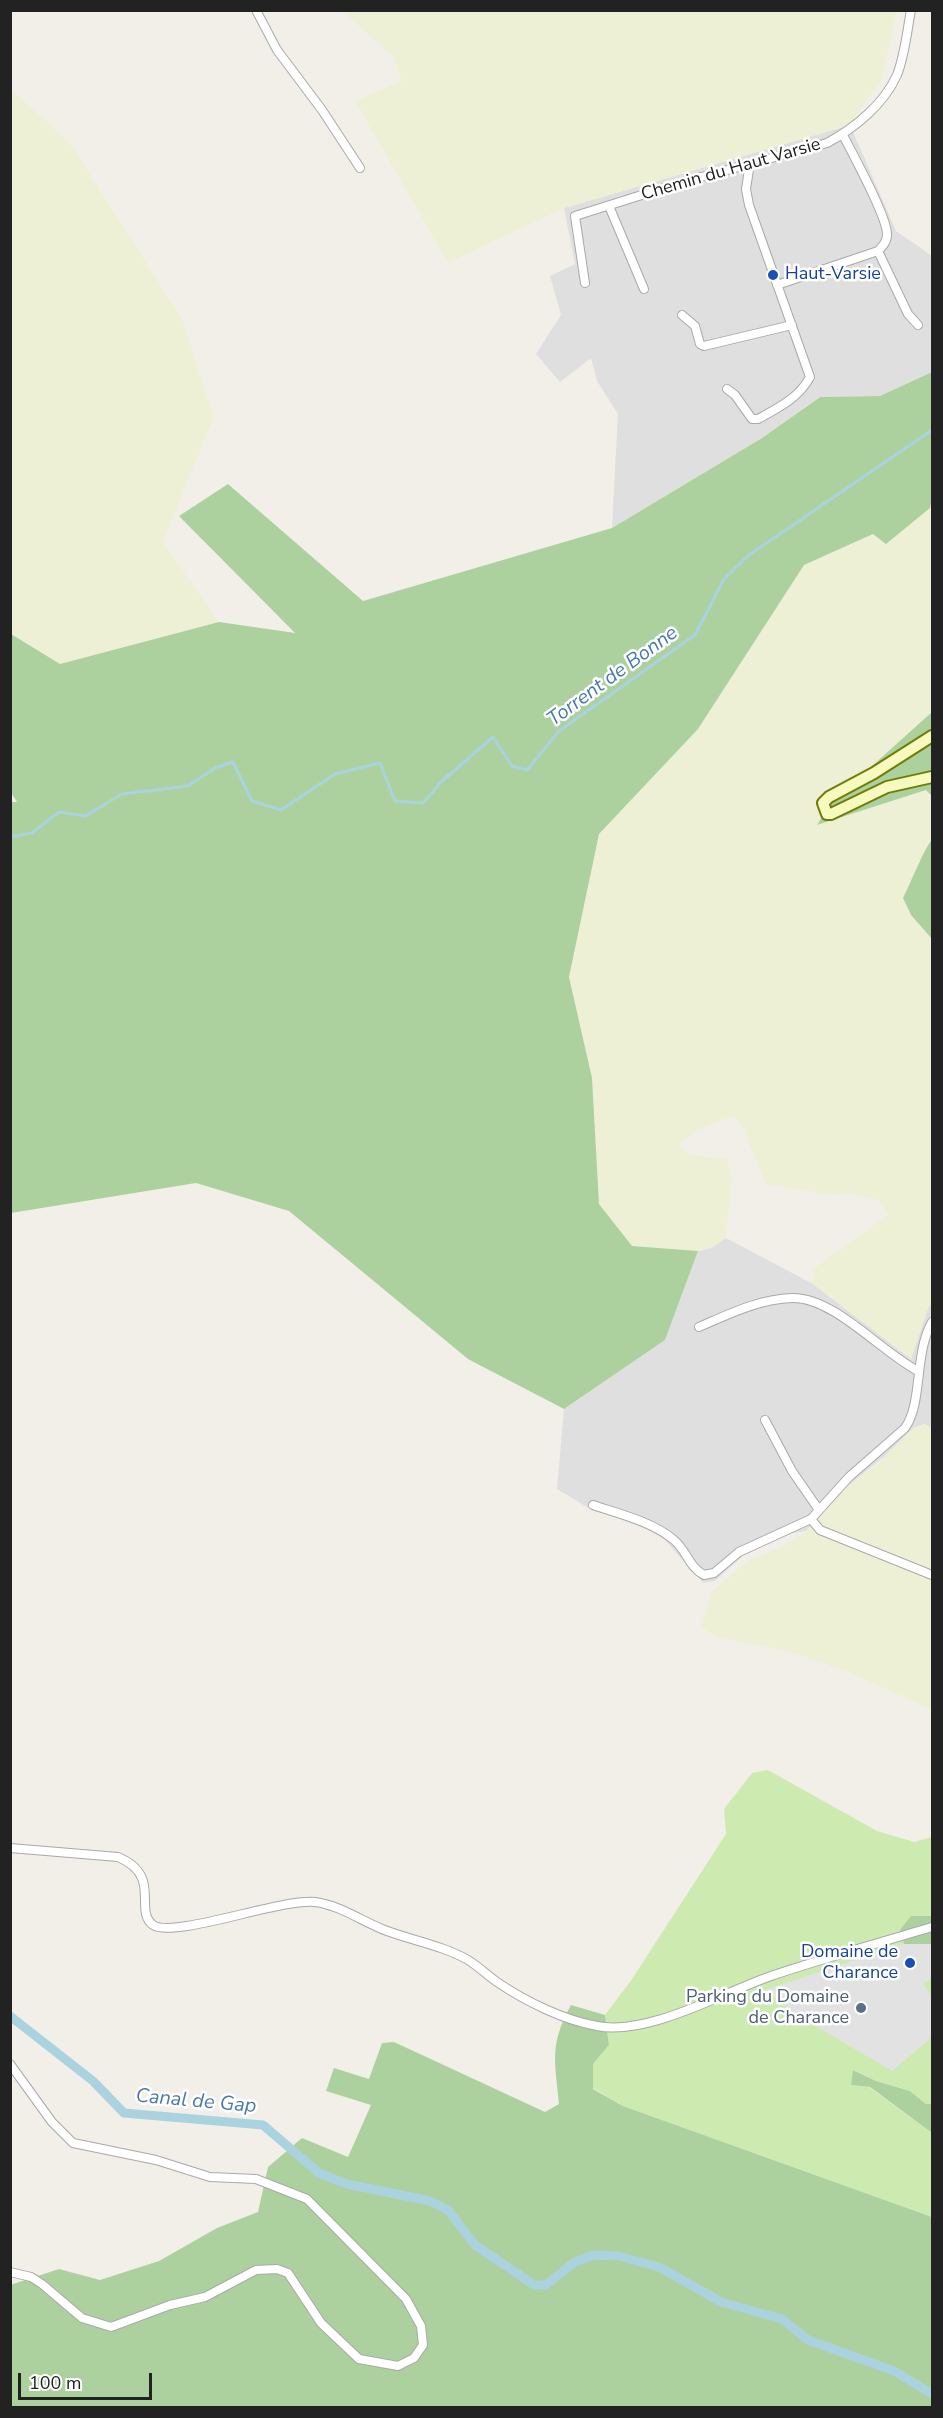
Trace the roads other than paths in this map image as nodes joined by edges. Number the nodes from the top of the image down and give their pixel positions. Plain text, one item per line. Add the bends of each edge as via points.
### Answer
1 (256, 10) edge
2 (911, 10) edge
3 (843, 135) junction
4 (750, 163) junction
5 (360, 168) dead end
6 (609, 206) junction
7 (878, 251) junction
8 (585, 283) dead end
9 (777, 285) junction
10 (644, 290) dead end
11 (682, 315) dead end
12 (792, 325) junction
13 (918, 325) dead end
14 (727, 389) dead end
15 (933, 736) edge
16 (933, 777) edge
17 (933, 1323) edge
18 (699, 1327) dead end
19 (918, 1371) junction
20 (765, 1420) dead end
21 (593, 1505) dead end
22 (819, 1510) junction
23 (812, 1519) junction
24 (933, 1575) edge
25 (10, 1848) edge
26 (933, 1927) edge
27 (10, 2064) edge
28 (10, 2272) edge

1 - 5 street via 277,50
2 - 3 street, Chemin du Haut Varsie via 897,74 877,104
3 - 4 street, Chemin du Haut Varsie via 827,143
3 - 7 street via 888,234
4 - 6 street, Chemin du Haut Varsie
4 - 9 street via 748,197
6 - 8 street, Chemin du Haut Varsie via 575,216
6 - 10 street
7 - 9 street
7 - 13 street via 908,314
9 - 12 street
11 - 12 street via 695,326 704,346
12 - 14 street via 810,377 793,398 752,419
15 - 16 street via 829,797 823,808 831,814 886,787
17 - 19 street
18 - 19 street via 748,1306 793,1298 809,1300
19 - 22 street via 911,1419
20 - 22 street via 792,1471
21 - 23 street via 635,1519 674,1540 694,1570 704,1575 714,1573 740,1552
22 - 23 street
23 - 24 street via 820,1530
25 - 26 street via 118,1857 128,1862 145,1883 146,1913 158,1926 186,1926 294,1903 332,1906 468,1959 499,1983 549,2010 612,2028 673,2015 773,1976
27 - 28 street via 52,2122 74,2143 156,2160 210,2177 271,2183 307,2199 406,2299 423,2334 420,2353 398,2366 359,2359 321,2323 288,2273 277,2269 256,2270 214,2294 111,2327 82,2318 42,2284

